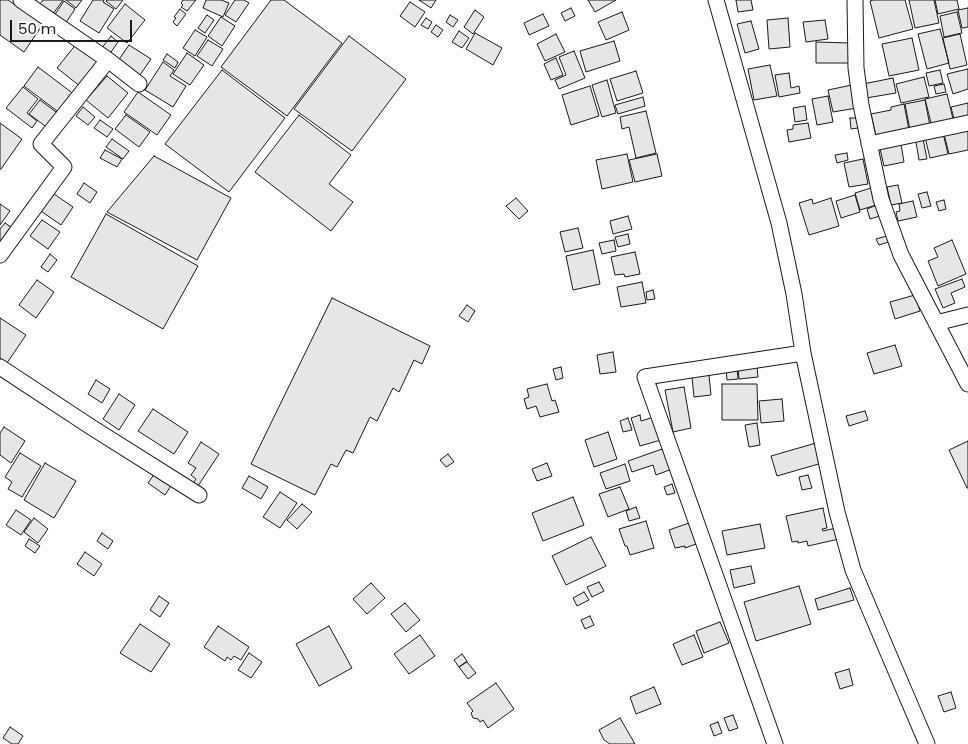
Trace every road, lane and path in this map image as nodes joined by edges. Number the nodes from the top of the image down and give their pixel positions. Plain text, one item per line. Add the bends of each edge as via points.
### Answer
1 (21, 0) edge
2 (716, 0) edge
3 (855, 0) edge
4 (108, 60) junction
5 (139, 84) dead end
6 (968, 123) edge
7 (869, 144) junction
8 (0, 255) edge
9 (968, 315) edge
10 (936, 323) junction
11 (803, 353) junction
12 (0, 367) edge
13 (968, 384) edge
14 (199, 495) dead end
15 (774, 744) edge
16 (927, 744) edge

1 - 4 street
2 - 11 street via 780,223
3 - 7 street via 856,68
4 - 5 street
4 - 8 street via 41,144 64,167
6 - 7 street
7 - 10 street via 881,199 901,255
9 - 10 street
10 - 13 street
11 - 15 street via 645,377
11 - 16 street via 837,512 854,570
12 - 14 street

